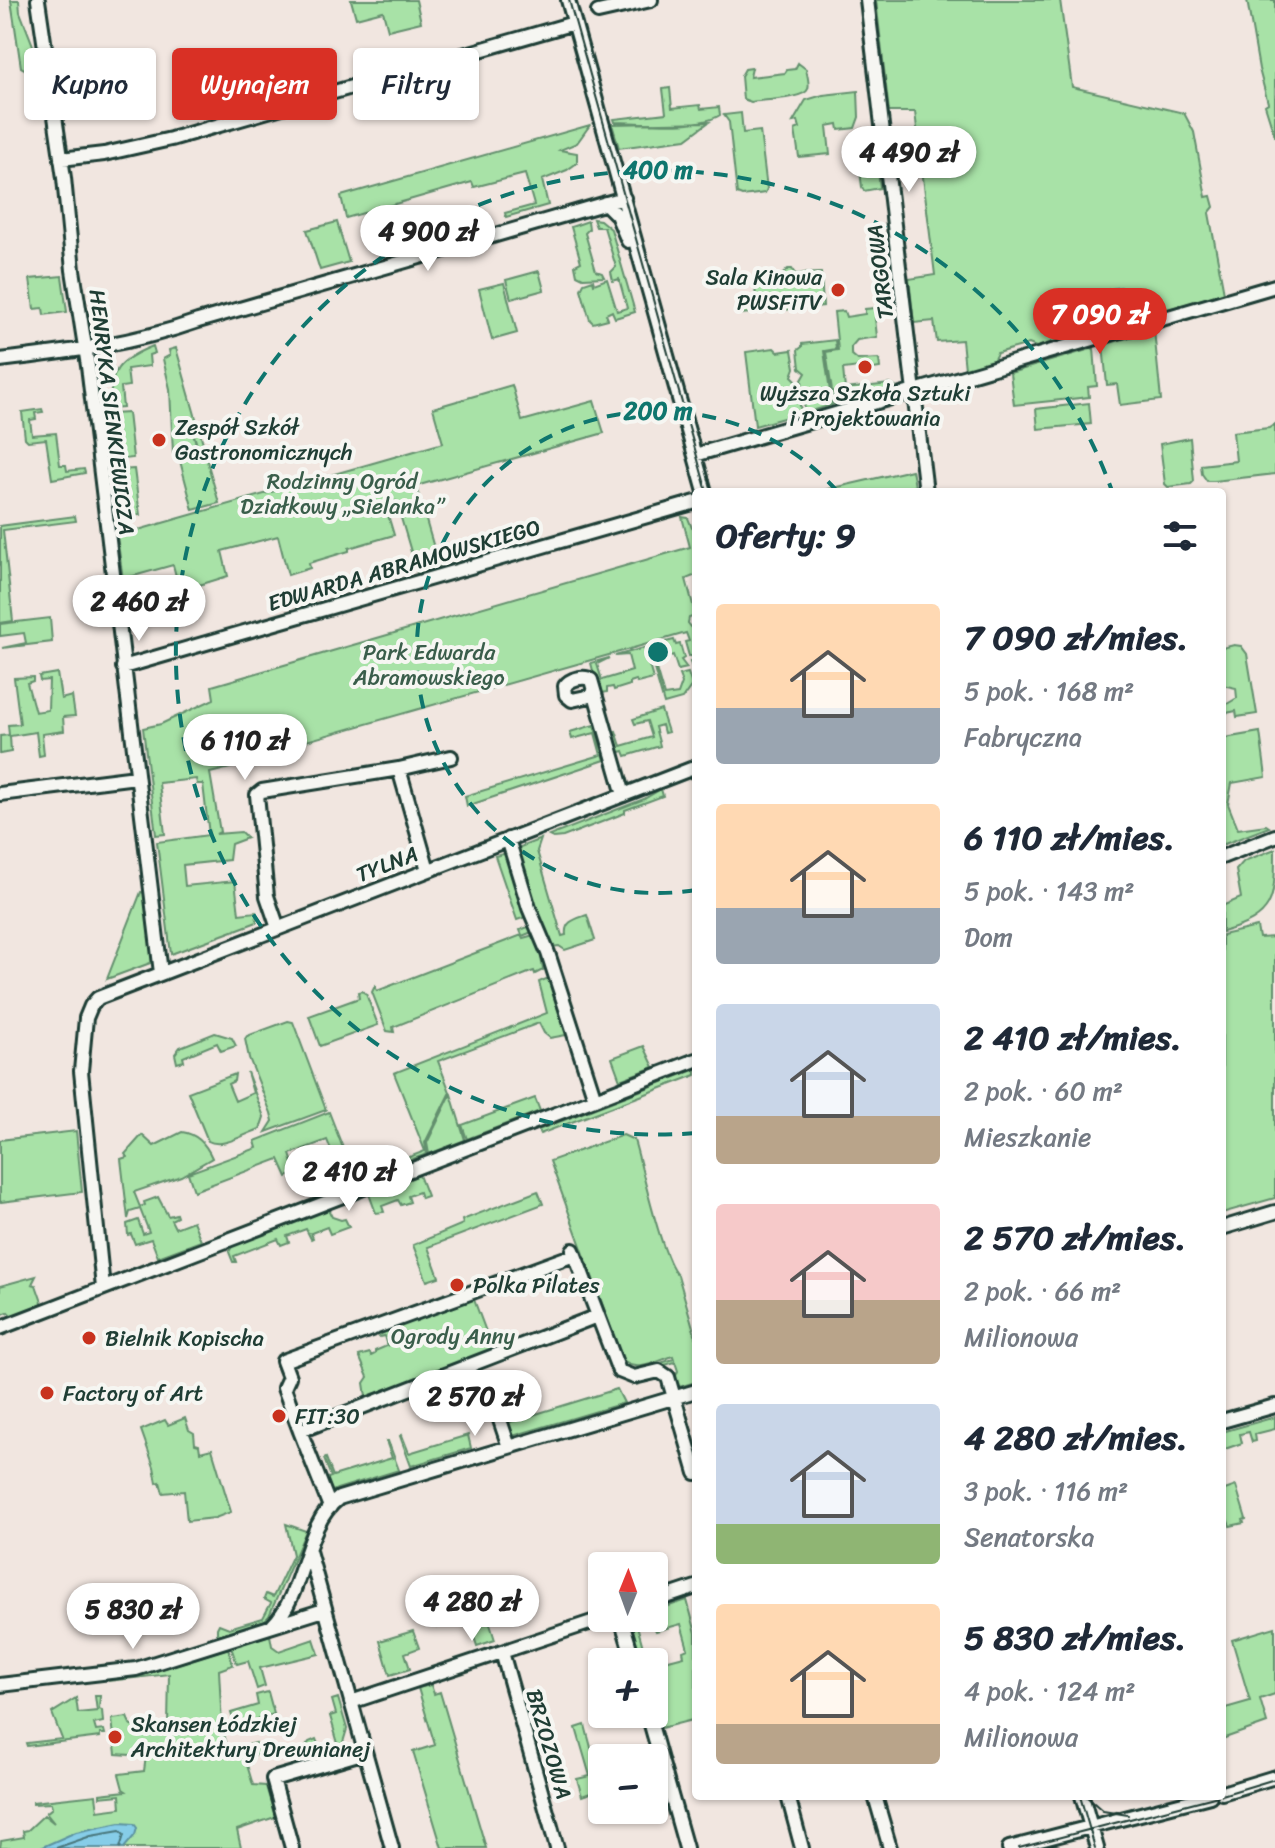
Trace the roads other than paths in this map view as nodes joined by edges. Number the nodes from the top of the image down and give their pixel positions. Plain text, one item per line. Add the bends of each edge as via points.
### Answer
1 (38, 0) edge
2 (568, 0) edge
3 (651, 0) edge
4 (867, 0) edge
5 (598, 12) dead end
6 (574, 23) junction
7 (61, 159) junction
8 (624, 198) junction
9 (605, 203) junction
10 (636, 249) junction
11 (1275, 286) edge
12 (86, 350) junction
13 (0, 360) edge
14 (914, 390) junction
15 (695, 455) junction
16 (704, 488) edge
17 (926, 488) edge
18 (692, 503) edge
19 (123, 667) junction
20 (595, 695) dead end
21 (451, 757) dead end
22 (399, 769) junction
23 (692, 769) edge
24 (136, 777) junction
25 (0, 794) edge
26 (624, 795) junction
27 (1275, 836) edge
28 (508, 839) junction
29 (1226, 855) edge
30 (428, 870) junction
31 (278, 928) junction
32 (161, 973) junction
33 (692, 1062) edge
34 (595, 1099) junction
35 (1275, 1212) edge
36 (1226, 1227) edge
37 (103, 1288) junction
38 (597, 1316) junction
39 (0, 1328) edge
40 (468, 1366) junction
41 (692, 1392) edge
42 (674, 1398) junction
43 (1275, 1406) edge
44 (1226, 1420) edge
45 (300, 1431) junction
46 (509, 1447) junction
47 (692, 1459) edge
48 (330, 1507) junction
49 (309, 1550) junction
50 (692, 1588) edge
51 (668, 1596) edge
52 (324, 1610) junction
53 (588, 1623) edge
54 (273, 1625) junction
55 (502, 1652) junction
56 (0, 1685) edge
57 (351, 1702) junction
58 (652, 1728) edge
59 (365, 1752) junction
60 (1275, 1777) edge
61 (1226, 1792) edge
62 (789, 1800) edge
63 (876, 1800) edge
64 (1083, 1800) edge
65 (1195, 1800) edge
66 (1092, 1827) junction
67 (292, 1848) edge
68 (392, 1848) edge
69 (557, 1848) edge
70 (686, 1848) edge
71 (802, 1848) edge
72 (890, 1848) edge
73 (1009, 1848) edge
74 (1097, 1848) edge

1 - 7 street, HENRYKA SIENKIEWICZA
2 - 6 street
3 - 5 street
4 - 14 street, TARGOWA
6 - 7 street via 171,139
6 - 8 street
7 - 12 street, HENRYKA SIENKIEWICZA
8 - 9 street
8 - 10 street
9 - 10 street
9 - 12 street via 154,336
10 - 15 street
11 - 14 street
12 - 13 street
12 - 19 street, HENRYKA SIENKIEWICZA
14 - 15 street
14 - 17 street, TARGOWA
15 - 16 street
18 - 19 street, EDWARDA ABRAMOWSKIEGO
19 - 24 street, HENRYKA SIENKIEWICZA
20 - 26 street
21 - 22 street
22 - 30 street
22 - 31 street via 257,795 266,893
23 - 26 street, TYLNA
24 - 25 street
24 - 32 street, HENRYKA SIENKIEWICZA
26 - 28 street, TYLNA
27 - 29 street
28 - 30 street, TYLNA
28 - 34 street
30 - 31 street, TYLNA
31 - 32 street, TYLNA
32 - 37 street, TYLNA via 104,994 88,1011 84,1029 81,1071
33 - 34 street
34 - 37 street
35 - 36 street
37 - 39 street
38 - 40 street
38 - 42 street via 619,1371 634,1377 663,1372
38 - 45 street via 574,1253 283,1361 289,1377 284,1388
40 - 45 street
40 - 46 street via 476,1388 491,1393
41 - 42 street
42 - 46 street
42 - 47 street
43 - 44 street
45 - 48 street
46 - 48 street via 343,1496
48 - 49 street
49 - 52 street
49 - 54 street
50 - 51 street
52 - 54 street
52 - 57 street
53 - 55 street
54 - 56 street via 136,1669
55 - 57 street
55 - 69 street, BRZOZOWA
57 - 59 street
58 - 70 street
59 - 67 street via 273,1779
59 - 68 street
60 - 61 street
62 - 71 street
63 - 72 street
64 - 66 street
65 - 66 street
66 - 73 street
66 - 74 street

